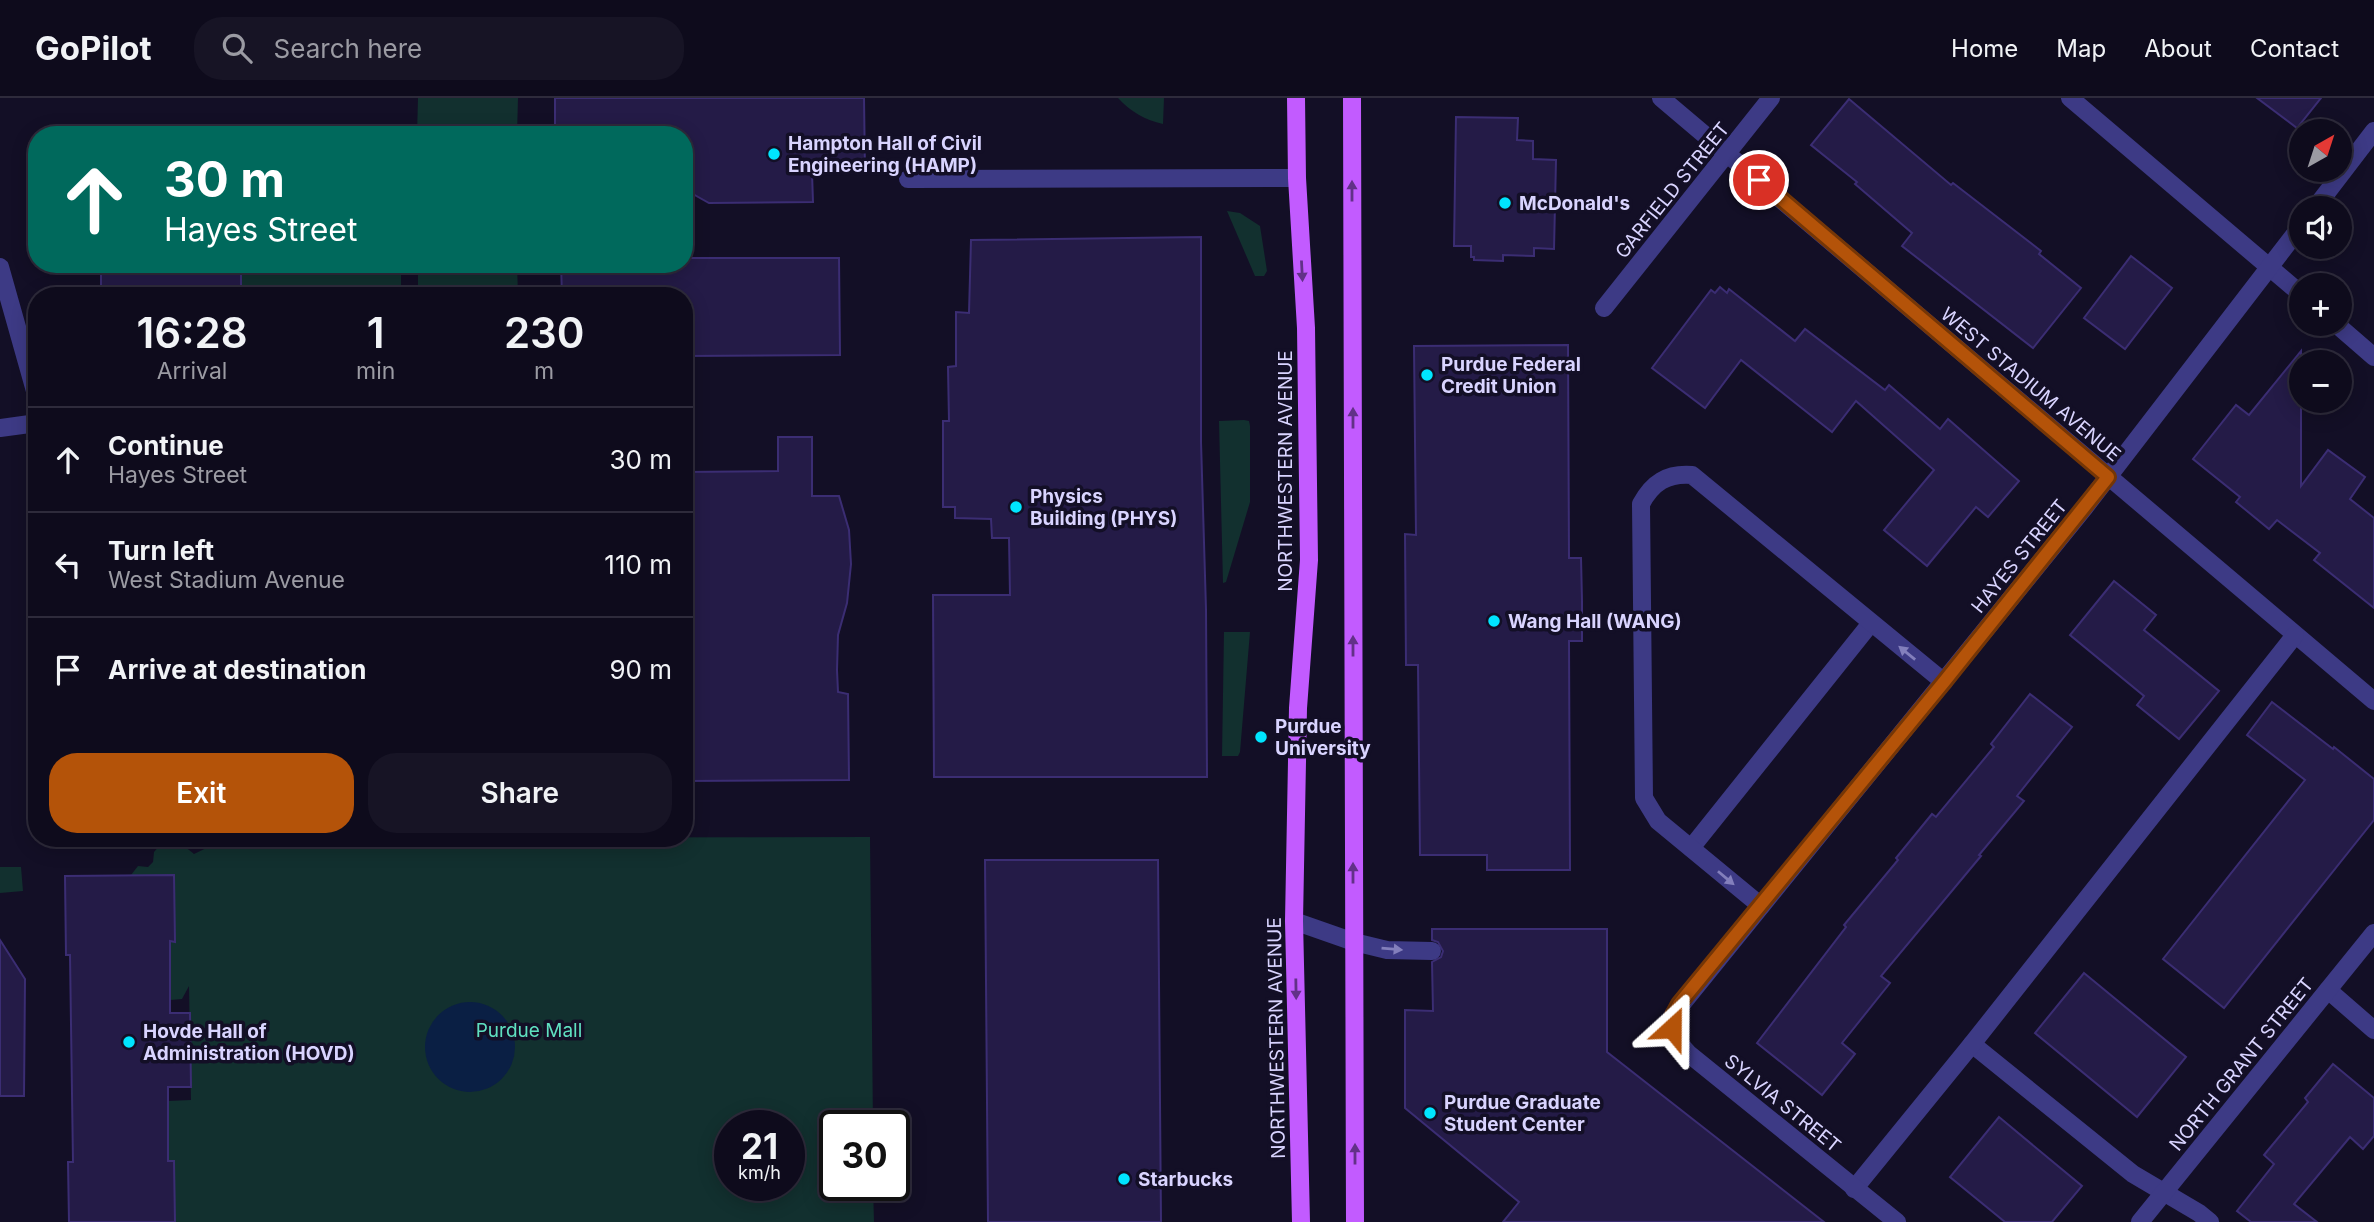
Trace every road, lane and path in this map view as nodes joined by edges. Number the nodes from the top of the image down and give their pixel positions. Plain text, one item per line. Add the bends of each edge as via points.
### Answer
1 (1296, 98) edge
2 (1352, 98) edge
3 (1661, 98) edge
4 (1771, 98) edge
5 (2070, 98) edge
6 (2374, 131) edge
7 (1728, 154) junction
8 (1297, 178) junction
9 (908, 179) dead end
10 (2324, 196) edge
11 (2289, 242) edge
12 (0, 267) edge
13 (2270, 267) junction
14 (2289, 284) edge
15 (1604, 308) dead end
16 (2350, 336) edge
17 (2374, 357) edge
18 (28, 366) edge
19 (28, 424) edge
20 (0, 428) edge
21 (2108, 477) junction
22 (1871, 624) junction
23 (2295, 635) junction
24 (1944, 682) junction
25 (2374, 701) edge
26 (1691, 848) junction
27 (1761, 906) junction
28 (1294, 921) junction
29 (2374, 933) edge
30 (1354, 942) junction
31 (1432, 951) dead end
32 (2328, 990) junction
33 (2374, 1030) edge
34 (1972, 1044) junction
35 (1854, 1189) junction
36 (2164, 1192) junction
37 (1301, 1222) edge
38 (1355, 1222) edge
39 (1897, 1222) edge
40 (2140, 1222) edge
41 (2210, 1222) edge

1 - 8 main road, NORTHWESTERN AVENUE
30 -> 2 main road
3 - 7 street, WEST STADIUM AVENUE
4 - 7 street, GARFIELD STREET
5 - 13 street
6 - 10 street
7 - 15 street, GARFIELD STREET
7 - 21 street, WEST STADIUM AVENUE
8 - 9 street
8 -> 28 main road, NORTHWESTERN AVENUE via 1306,328 1309,560 1298,708
11 - 13 street, HAYES STREET
12 - 18 street
13 - 14 street
13 - 21 street, HAYES STREET
16 - 17 street
19 - 20 street
21 - 23 street, WEST STADIUM AVENUE
21 - 24 street, HAYES STREET
24 -> 22 street
22 - 26 street
22 - 26 street via 1692,475 1676,474 1648,490 1640,505 1644,797 1658,821
23 - 25 street, WEST STADIUM AVENUE
23 - 34 street
24 - 27 street, HAYES STREET
26 -> 27 street
27 - 35 street, SYLVIA STREET via 1679,1004 1673,1015 1676,1041
28 - 30 street
28 -> 37 main road, NORTHWESTERN AVENUE
29 - 32 street, NORTH GRANT STREET
30 -> 31 street via 1387,950
38 -> 30 main road
32 - 33 street
32 - 36 street, NORTH GRANT STREET
34 - 35 street
34 - 36 street via 2133,1174
35 - 39 street, SYLVIA STREET
36 - 40 street, NORTH GRANT STREET
36 - 41 street

